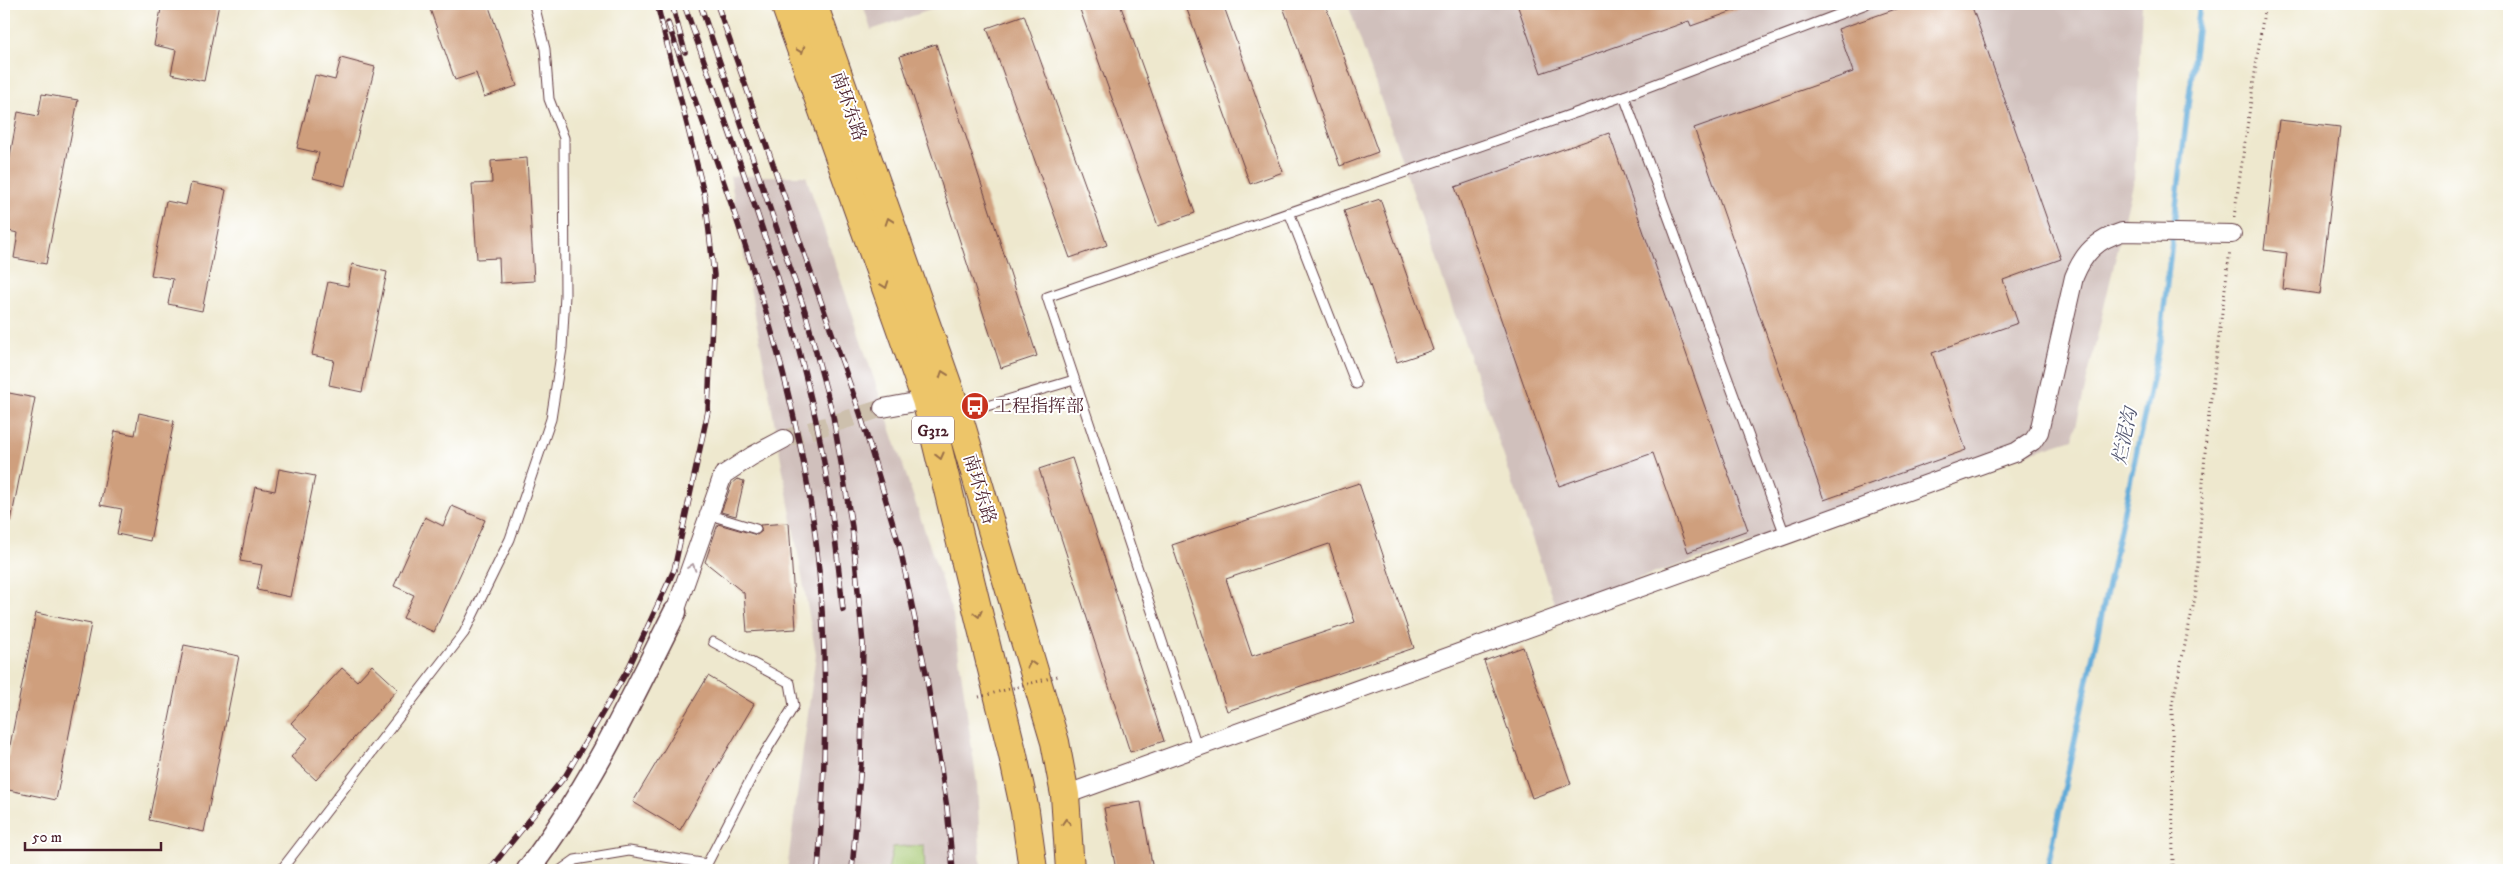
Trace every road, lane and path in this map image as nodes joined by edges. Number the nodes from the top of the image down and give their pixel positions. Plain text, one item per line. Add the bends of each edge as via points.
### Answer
1 (534, 4) edge
2 (785, 4) edge
3 (813, 4) edge
4 (1866, 4) edge
5 (2266, 4) edge
6 (1624, 96) junction
7 (1289, 212) junction
8 (2232, 234) junction
9 (1074, 380) junction
10 (1356, 384) dead end
11 (926, 400) junction
12 (882, 408) tunnel mouth
13 (958, 415) junction
14 (784, 439) tunnel mouth
15 (710, 515) junction
16 (756, 529) dead end
17 (1784, 535) junction
18 (675, 612) joint
19 (713, 642) dead end
20 (1058, 676) dead end
21 (979, 697) dead end
22 (1197, 746) junction
23 (1065, 795) junction
24 (707, 867) edge
25 (281, 870) edge
26 (528, 870) edge
27 (561, 870) edge
28 (1033, 870) edge
29 (1070, 870) edge
30 (2173, 870) edge

1 - 25 lane via 545,49 548,99 564,138 565,295 562,348 551,419 510,539 464,634
2 -> 11 highway, 南环东路 / G312
13 -> 3 highway, 南环东路 / G312
4 - 6 lane
5 - 8 path
6 - 7 lane
6 - 17 lane
7 - 9 lane via 1047,297
7 - 10 lane
8 - 17 street via 2122,232 2091,247 2080,261 2074,277 2039,432 2026,448
8 - 30 path via 2206,437 2196,594 2172,705
9 - 13 lane
9 - 22 lane
11 - 12 street
11 -> 28 highway, 南环东路 / G312 via 1012,751
23 -> 13 highway, 南环东路 / G312 via 1055,742
14 - 15 street via 723,475
15 - 16 lane
18 -> 15 street
17 - 22 street
18 - 26 street via 618,728 552,839
19 - 24 lane via 790,683 794,706 760,761
20 - 21 path, bridge
22 - 23 street
29 -> 23 highway, 南环东路 / G312
24 - 27 lane via 629,851 575,860

